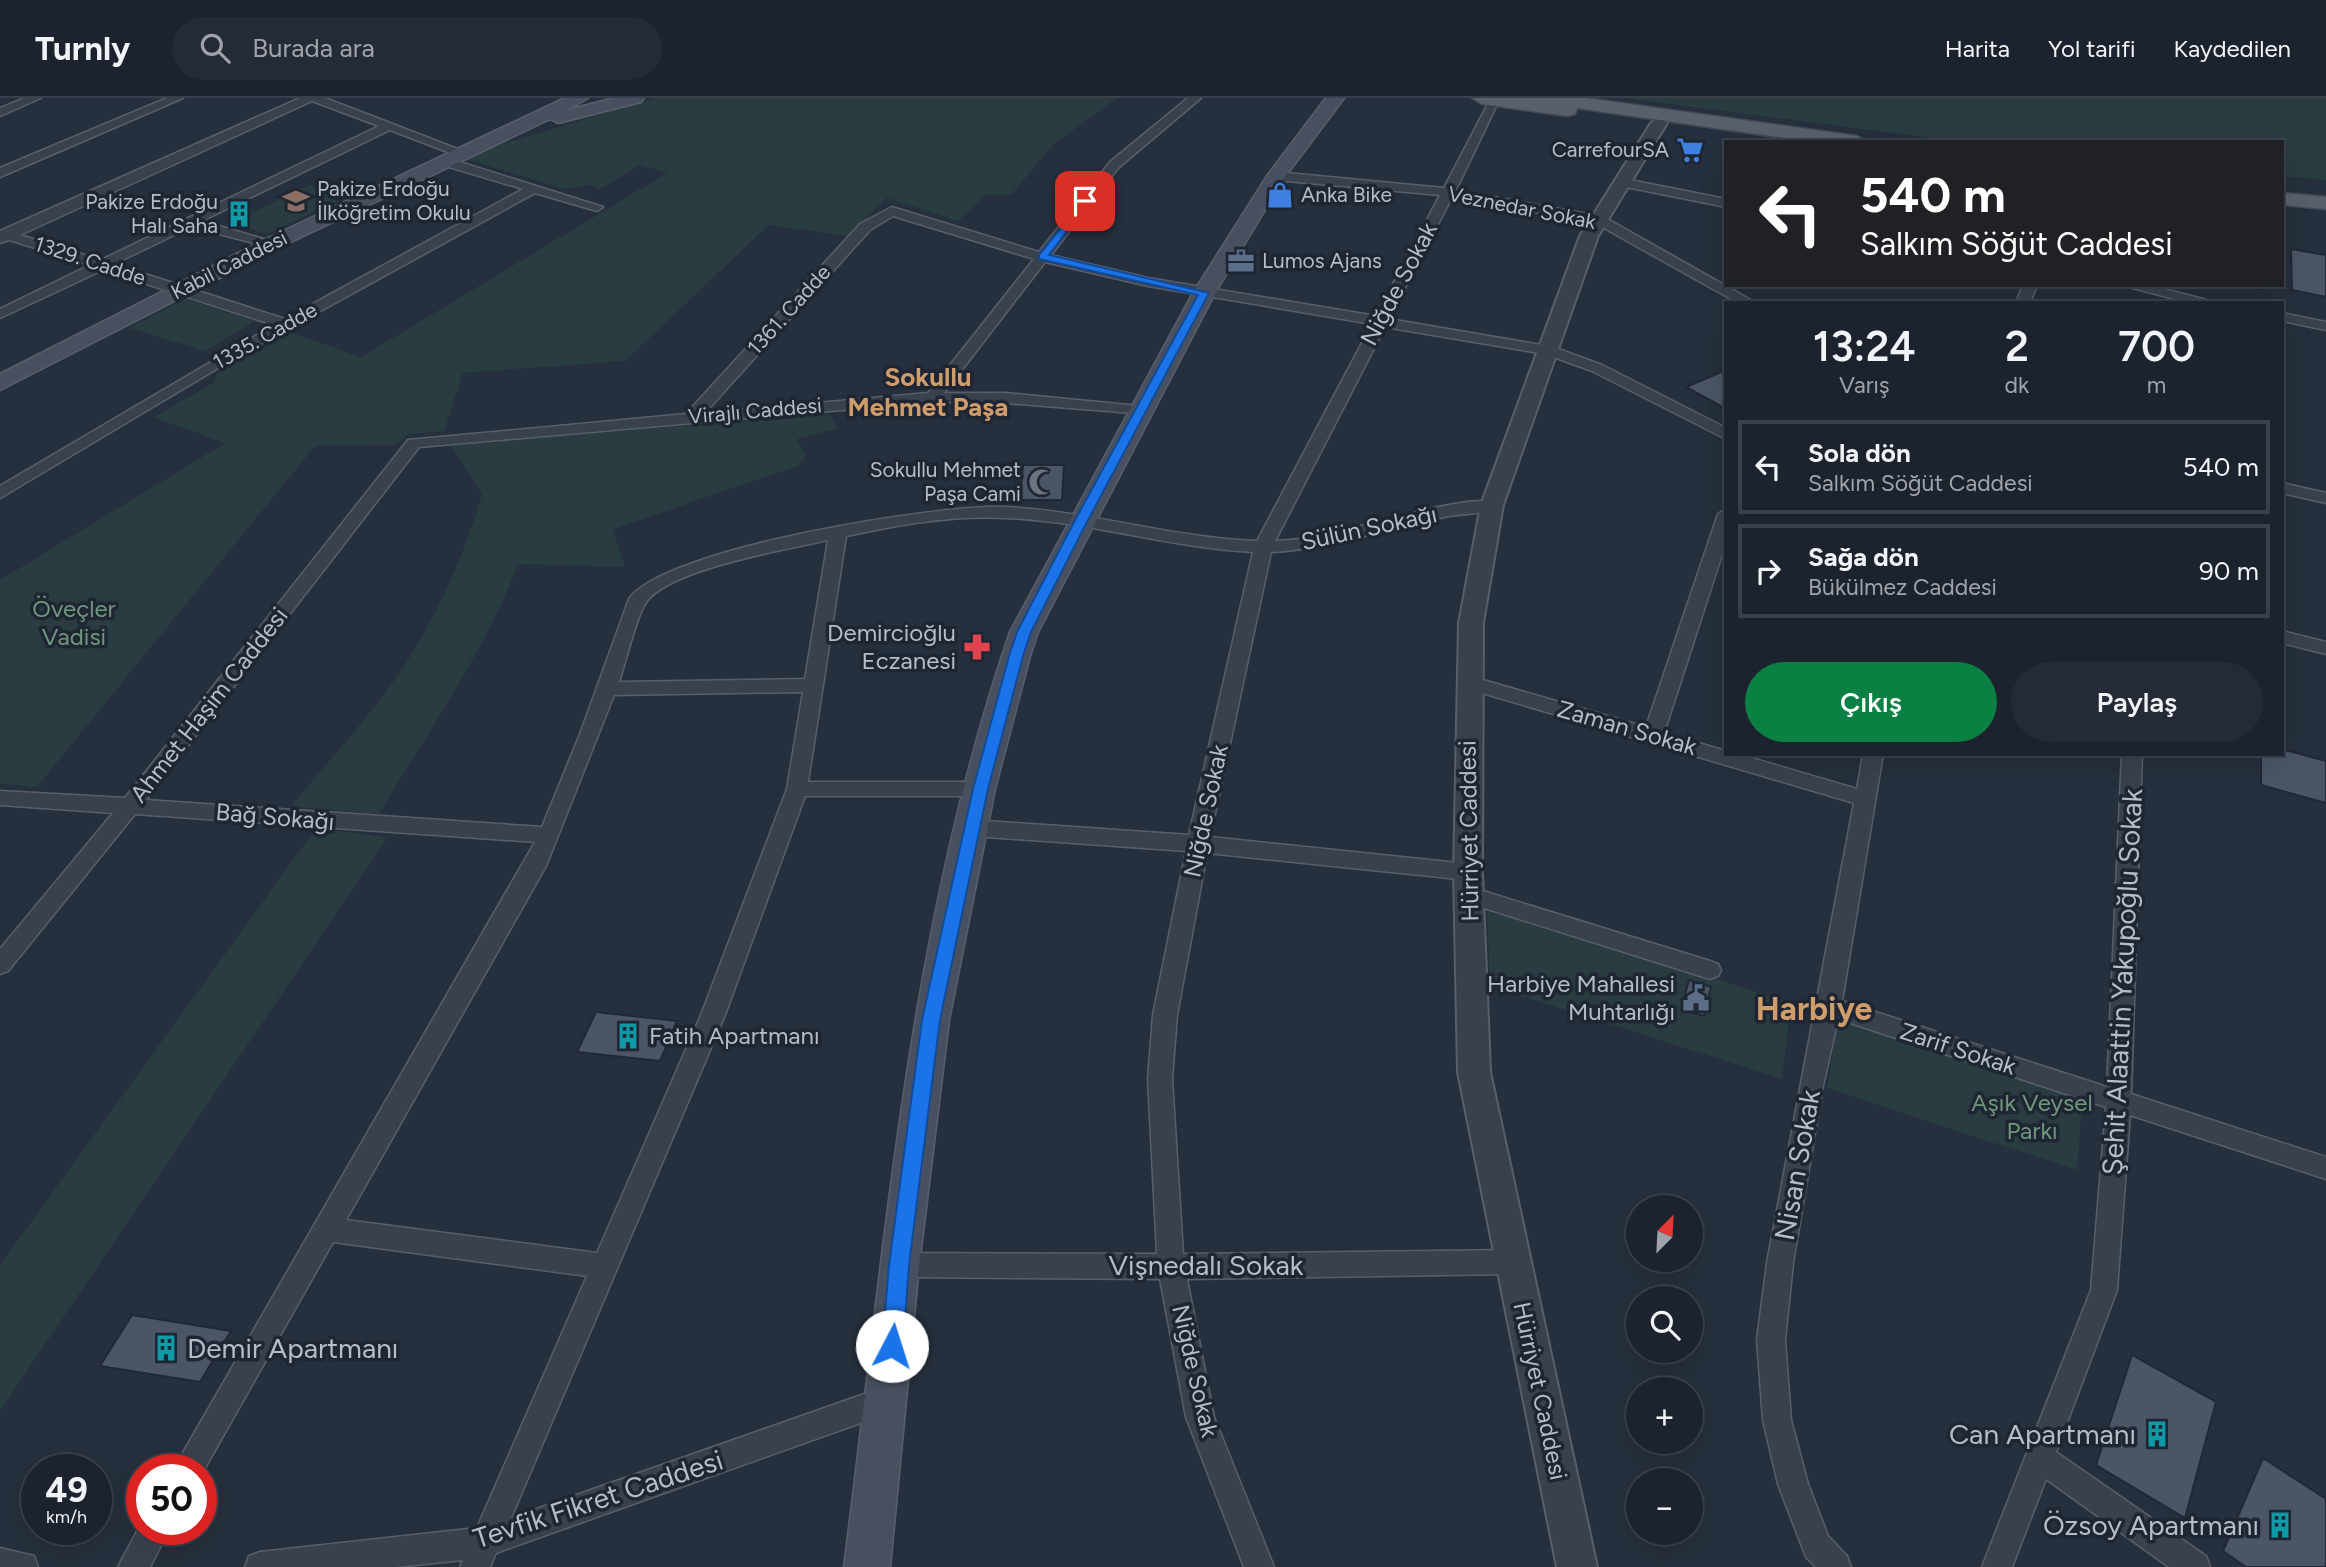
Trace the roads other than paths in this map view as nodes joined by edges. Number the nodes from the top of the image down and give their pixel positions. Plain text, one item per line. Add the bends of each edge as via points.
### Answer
1 (35, 98) edge
2 (177, 98) edge
3 (311, 98) edge
4 (598, 98) edge
5 (635, 98) edge
6 (1195, 98) edge
7 (1335, 98) edge
8 (1544, 98) edge
9 (574, 99) edge
10 (1489, 99) edge
11 (0, 112) edge
12 (539, 122) junction
13 (1658, 123) junction
14 (389, 126) junction
15 (1779, 140) edge
16 (1843, 140) edge
17 (452, 157) junction
18 (0, 173) edge
19 (1276, 176) junction
20 (1625, 183) junction
21 (2284, 184) edge
22 (2326, 187) edge
23 (534, 188) junction
24 (1448, 192) junction
25 (2284, 193) edge
26 (2326, 198) edge
27 (2284, 199) edge
28 (1724, 203) edge
29 (2326, 203) edge
30 (597, 206) dead end
31 (1599, 220) junction
32 (190, 222) junction
33 (3, 236) edge
34 (269, 245) junction
35 (1042, 257) junction
36 (102, 265) junction
37 (2141, 287) edge
38 (180, 290) junction
39 (1204, 293) junction
40 (2196, 296) edge
41 (1745, 301) edge
42 (0, 314) edge
43 (2284, 317) edge
44 (1379, 321) junction
45 (287, 324) junction
46 (2326, 326) edge
47 (1548, 350) junction
48 (0, 383) edge
49 (933, 397) junction
50 (1139, 411) junction
51 (692, 417) junction
52 (1724, 433) edge
53 (414, 443) joint
54 (2284, 488) edge
55 (0, 493) edge
56 (2326, 498) edge
57 (1492, 505) junction
58 (1724, 520) edge
59 (1081, 522) junction
60 (838, 532) junction
61 (1263, 547) junction
62 (2284, 638) edge
63 (2326, 648) edge
64 (1469, 682) junction
65 (814, 685) junction
66 (608, 689) junction
67 (1653, 736) junction
68 (1873, 756) edge
69 (2132, 756) edge
70 (797, 789) junction
71 (981, 789) junction
72 (0, 798) edge
73 (1866, 799) junction
74 (131, 805) junction
75 (972, 828) junction
76 (549, 835) junction
77 (1198, 844) junction
78 (1469, 884) junction
79 (0, 965) edge
80 (1710, 970) dead end
81 (1829, 1007) junction
82 (2119, 1101) junction
83 (2326, 1168) edge
84 (324, 1230) junction
85 (1514, 1262) junction
86 (899, 1265) junction
87 (603, 1266) junction
88 (1171, 1266) junction
89 (887, 1400) junction
90 (197, 1454) edge
91 (2039, 1457) junction
92 (145, 1545) edge
93 (480, 1554) edge
94 (0, 1563) edge
95 (23, 1567) edge
96 (133, 1567) edge
97 (260, 1567) edge
98 (867, 1567) edge
99 (1259, 1567) edge
100 (1577, 1567) edge
101 (1836, 1567) edge
102 (1997, 1567) edge
103 (2195, 1567) edge

1 - 11 street
2 - 18 street
3 - 14 street
3 - 33 street
4 - 12 main road, Kabil Caddesi
5 - 12 main road
6 - 35 street via 1114,164
7 - 19 main road
8 - 16 main road
9 - 17 main road, Kabil Caddesi
10 - 13 main road
10 - 24 street, Niğde Sokak
12 - 17 main road, Kabil Caddesi
13 - 15 main road
13 - 20 street, Hürriyet Caddesi
14 - 17 street
14 - 32 street
17 - 23 street
17 - 34 main road, Kabil Caddesi
19 - 24 street, Veznedar Sokak
19 - 39 main road
20 - 28 street
20 - 31 street, Hürriyet Caddesi
21 - 22 main road
23 - 30 street
23 - 45 street, 1335. Cadde
24 - 31 street, Veznedar Sokak
24 - 44 street, Niğde Sokak
25 - 26 main road
27 - 29 main road
31 - 41 street, Veznedar Sokak
31 - 47 street, Hürriyet Caddesi
32 - 34 street
32 - 36 street
33 - 36 street, 1329. Cadde
34 - 38 main road, Kabil Caddesi
35 - 39 street
35 - 49 street
35 - 51 street, 1361. Cadde via 892,211 865,227
36 - 38 street, 1329. Cadde
36 - 42 street
37 - 40 street
38 - 45 street, 1329. Cadde
38 - 48 main road, Kabil Caddesi
39 - 44 street
39 - 50 main road
43 - 46 street
44 - 47 street
44 - 61 street, Niğde Sokak
45 - 55 street, 1335. Cadde
47 - 52 street via 1597,368
47 - 57 street, Hürriyet Caddesi
49 - 50 street, Virajlı Caddesi via 1004,398
49 - 51 street, Virajlı Caddesi
50 - 59 main road
51 - 53 street, Virajlı Caddesi
53 - 74 street, Ahmet Haşim Caddesi
54 - 56 street
57 - 61 street, Sülün Sokağı via 1464,507 1319,542
57 - 64 street, Hürriyet Caddesi via 1471,623
58 - 67 street
59 - 60 street, Sülün Sokağı via 1001,512 945,513
59 - 61 street, Sülün Sokağı
59 - 71 main road via 1024,632
60 - 65 street
60 - 66 street, Sülün Sokağı via 745,554 685,573 648,591 638,599
61 - 77 street, Niğde Sokak
62 - 63 street
64 - 67 street, Zaman Sokak
64 - 78 street, Hürriyet Caddesi
65 - 66 street
65 - 70 street
66 - 76 street, Sülün Sokağı
67 - 73 street, Zaman Sokak
68 - 73 street, Nisan Sokak
69 - 82 street, Şehit Alaattin Yakupoğlu Sokak
70 - 71 street
70 - 87 street via 713,1015
71 - 75 main road
72 - 74 street, Bağ Sokağı
73 - 81 street, Nisan Sokak
74 - 76 street, Bağ Sokağı via 399,828
74 - 79 street, Ahmet Haşim Caddesi
75 - 77 street
75 - 86 main road via 931,1020
76 - 84 street, Sülün Sokağı
77 - 78 street
77 - 88 street, Niğde Sokak via 1165,1015 1160,1079
78 - 80 street
78 - 85 street, Hürriyet Caddesi via 1474,1072
81 - 82 street, Zarif Sokak
81 - 101 street, Nisan Sokak via 1811,1086 1770,1340 1777,1420 1793,1484 1817,1546
82 - 83 street, Zarif Sokak
82 - 91 street, Şehit Alaattin Yakupoğlu Sokak via 2104,1290
84 - 87 street
84 - 90 street, Sülün Sokağı
85 - 88 street, Vişnedalı Sokak
85 - 100 street, Hürriyet Caddesi
86 - 88 street, Vişnedalı Sokak
86 - 89 main road
87 - 93 street
88 - 99 street, Niğde Sokak via 1200,1417
89 - 93 street, Tevfik Fikret Caddesi
89 - 98 main road
91 - 102 street, Şehit Alaattin Yakupoğlu Sokak
91 - 103 street
92 - 96 street
93 - 97 street, Tevfik Fikret Caddesi
94 - 95 street

